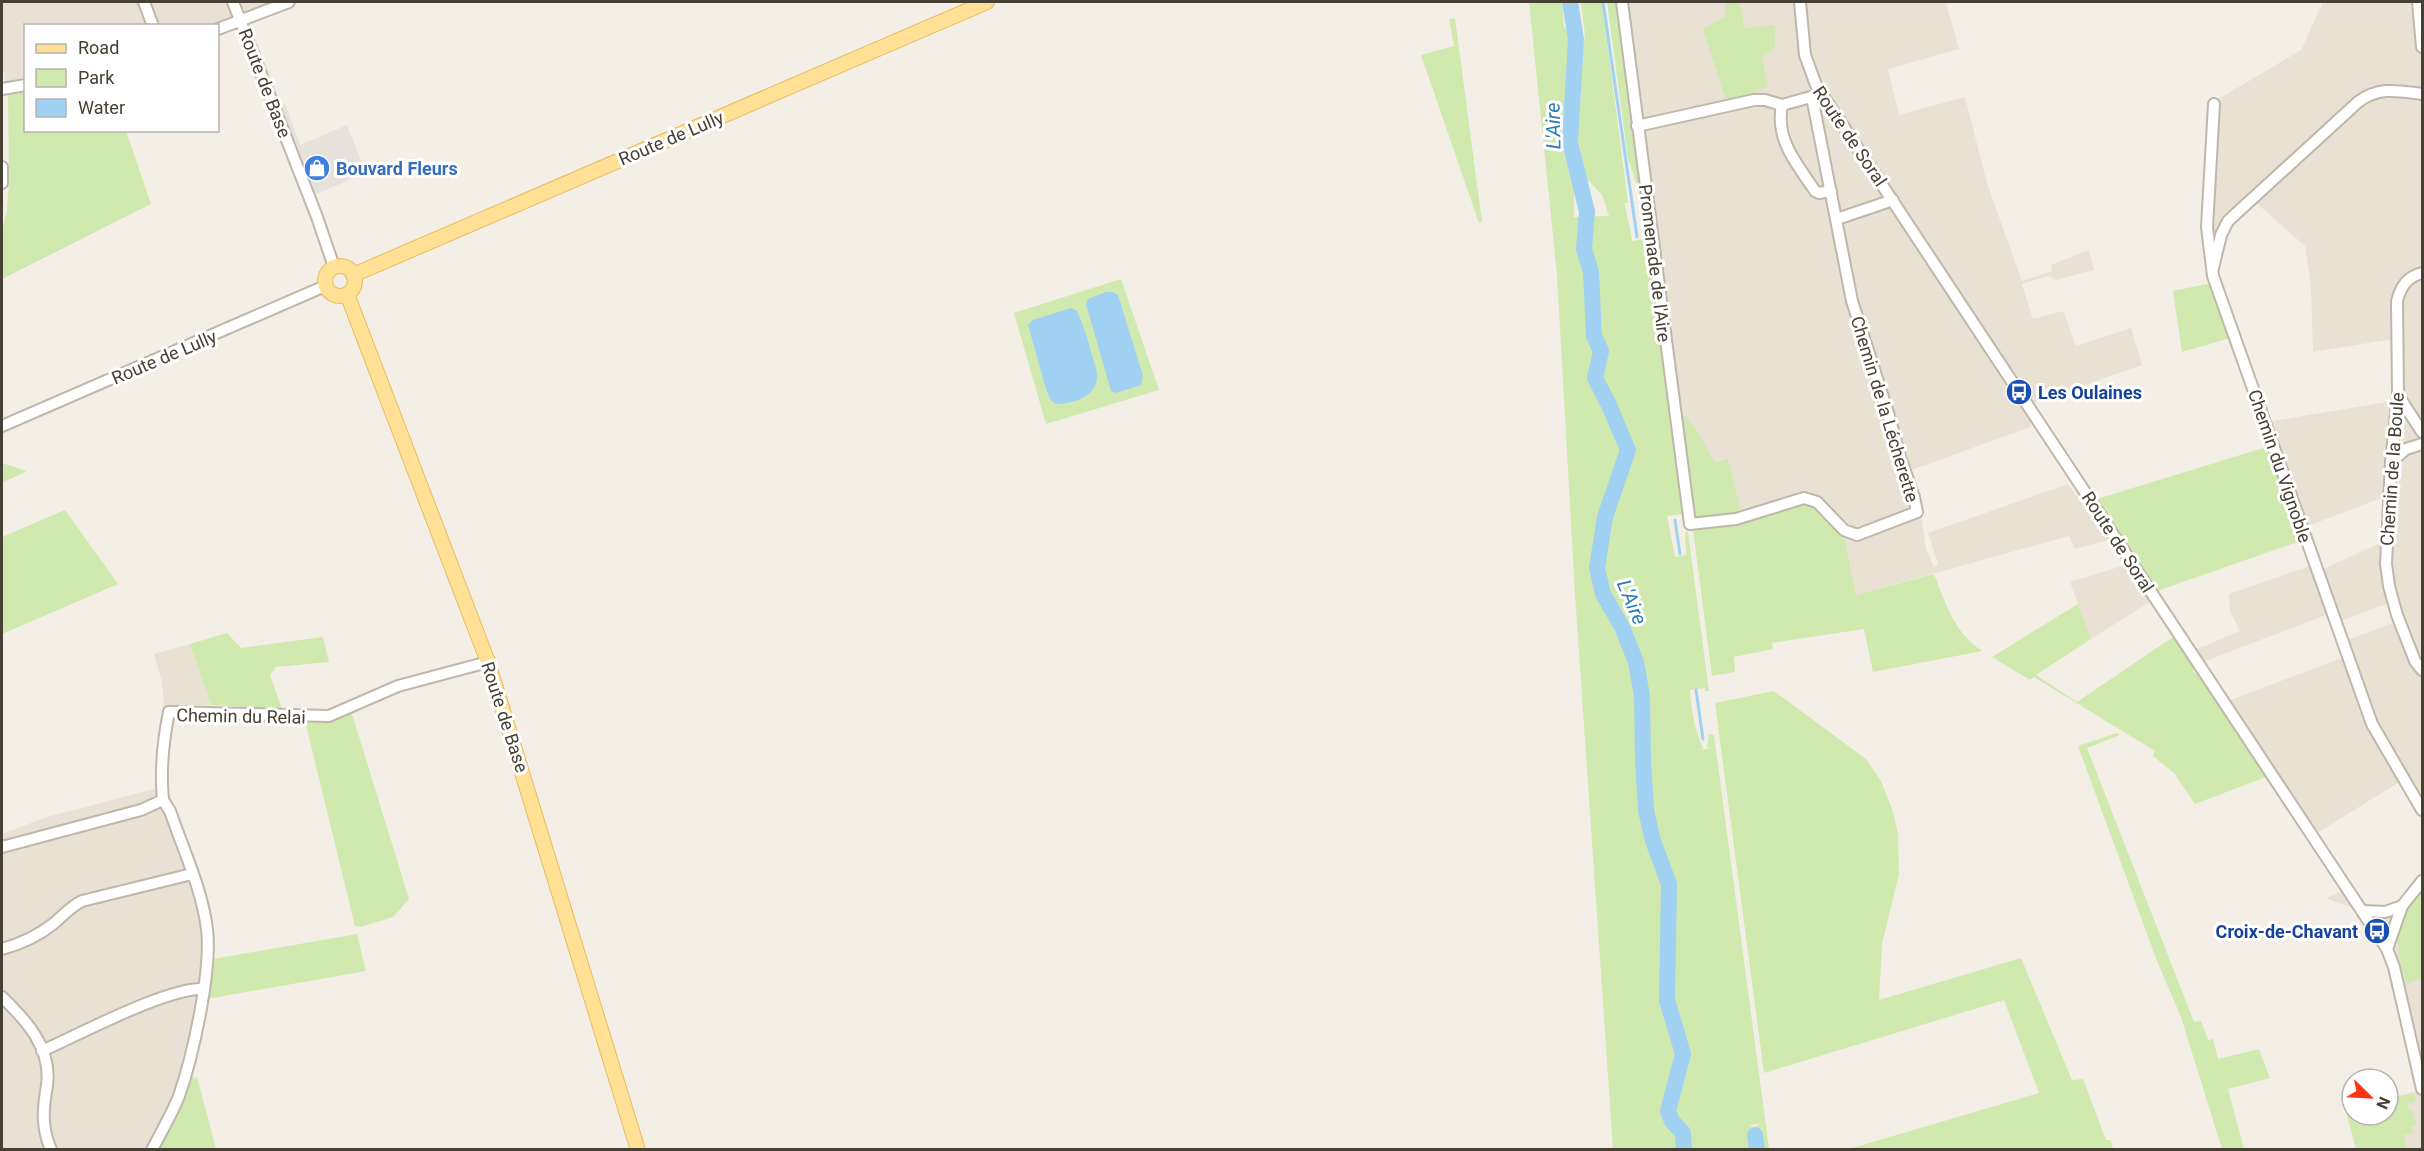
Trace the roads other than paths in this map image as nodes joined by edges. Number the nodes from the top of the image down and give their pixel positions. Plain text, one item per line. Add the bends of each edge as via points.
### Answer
1 (144, 2) edge
2 (233, 2) edge
3 (289, 2) edge
4 (987, 2) edge
5 (1622, 2) edge
6 (1800, 2) edge
7 (2418, 2) edge
8 (240, 20) junction
9 (152, 24) edge
10 (219, 29) edge
11 (2422, 47) edge
12 (24, 85) edge
13 (2, 89) edge
14 (2422, 94) edge
15 (1816, 95) junction
16 (2214, 104) dead end
17 (1782, 105) junction
18 (1637, 126) junction
19 (2, 167) edge
20 (2, 183) edge
21 (1831, 190) junction
22 (1893, 200) junction
23 (1837, 219) junction
24 (334, 267) junction
25 (2212, 272) junction
26 (2422, 273) edge
27 (354, 274) junction
28 (325, 286) junction
29 (347, 294) junction
30 (2398, 395) junction
31 (2, 426) edge
32 (2422, 432) edge
33 (2422, 444) edge
34 (2391, 462) junction
35 (1690, 524) joint
36 (488, 662) junction
37 (2422, 670) edge
38 (164, 800) junction
39 (2422, 810) edge
40 (2, 847) edge
41 (192, 874) junction
42 (2422, 881) edge
43 (2402, 906) junction
44 (2364, 911) junction
45 (2, 949) edge
46 (2388, 949) junction
47 (203, 989) junction
48 (2, 997) edge
49 (42, 1051) junction
50 (2422, 1089) edge
51 (51, 1149) edge
52 (152, 1149) edge
53 (638, 1149) edge

1 - 9 street
2 - 8 street, Route de Base
3 - 8 street
4 - 27 main road, Route de Lully
5 - 18 street, Promenade de l'Aire
6 - 15 street, Route de Soral via 1805,55
7 - 11 street
8 - 10 street
8 - 24 street, Route de Base
12 - 13 street
14 - 25 street via 2384,90 2358,102 2228,221
15 - 17 street
15 - 21 street, Chemin de la Lécherette
15 - 22 street, Route de Soral
16 - 25 street, Chemin du Vignoble via 2207,227
17 - 18 street via 1754,100
17 - 21 street via 1780,117 1789,154 1815,191
18 - 35 street, Promenade de l'Aire
19 - 20 street
21 - 23 street, Chemin de la Lécherette
22 - 23 street
22 - 44 street, Route de Soral
23 - 35 street, Chemin de la Lécherette via 1852,301 1917,512 1857,535 1844,531 1817,502 1804,498 1736,519
24 - 27 main road via 344,266
24 - 28 main road via 325,276
25 - 39 street, Chemin du Vignoble via 2372,724
26 - 30 street, Chemin de la Boule via 2409,278 2397,301
27 - 29 main road via 354,286
28 - 29 main road via 337,296
28 - 31 street, Route de Lully
29 - 36 main road, Route de Base
30 - 32 street
30 - 34 street, Chemin de la Boule
33 - 34 street via 2406,449
34 - 37 street, Chemin de la Boule via 2387,577 2397,615
36 - 38 street, Chemin du Relai via 398,686 329,716 169,712 161,780
36 - 53 main road, Route de Base
38 - 40 street via 141,810
38 - 41 street
41 - 45 street via 82,901 45,930
41 - 47 street via 208,931
42 - 43 street
43 - 44 street via 2385,912
43 - 46 street
44 - 46 street, Route de Soral
46 - 50 street, Route de Soral
47 - 49 street via 194,988 152,1002
47 - 52 street via 178,1098
48 - 49 street via 29,1026
49 - 51 street via 47,1083 43,1125

